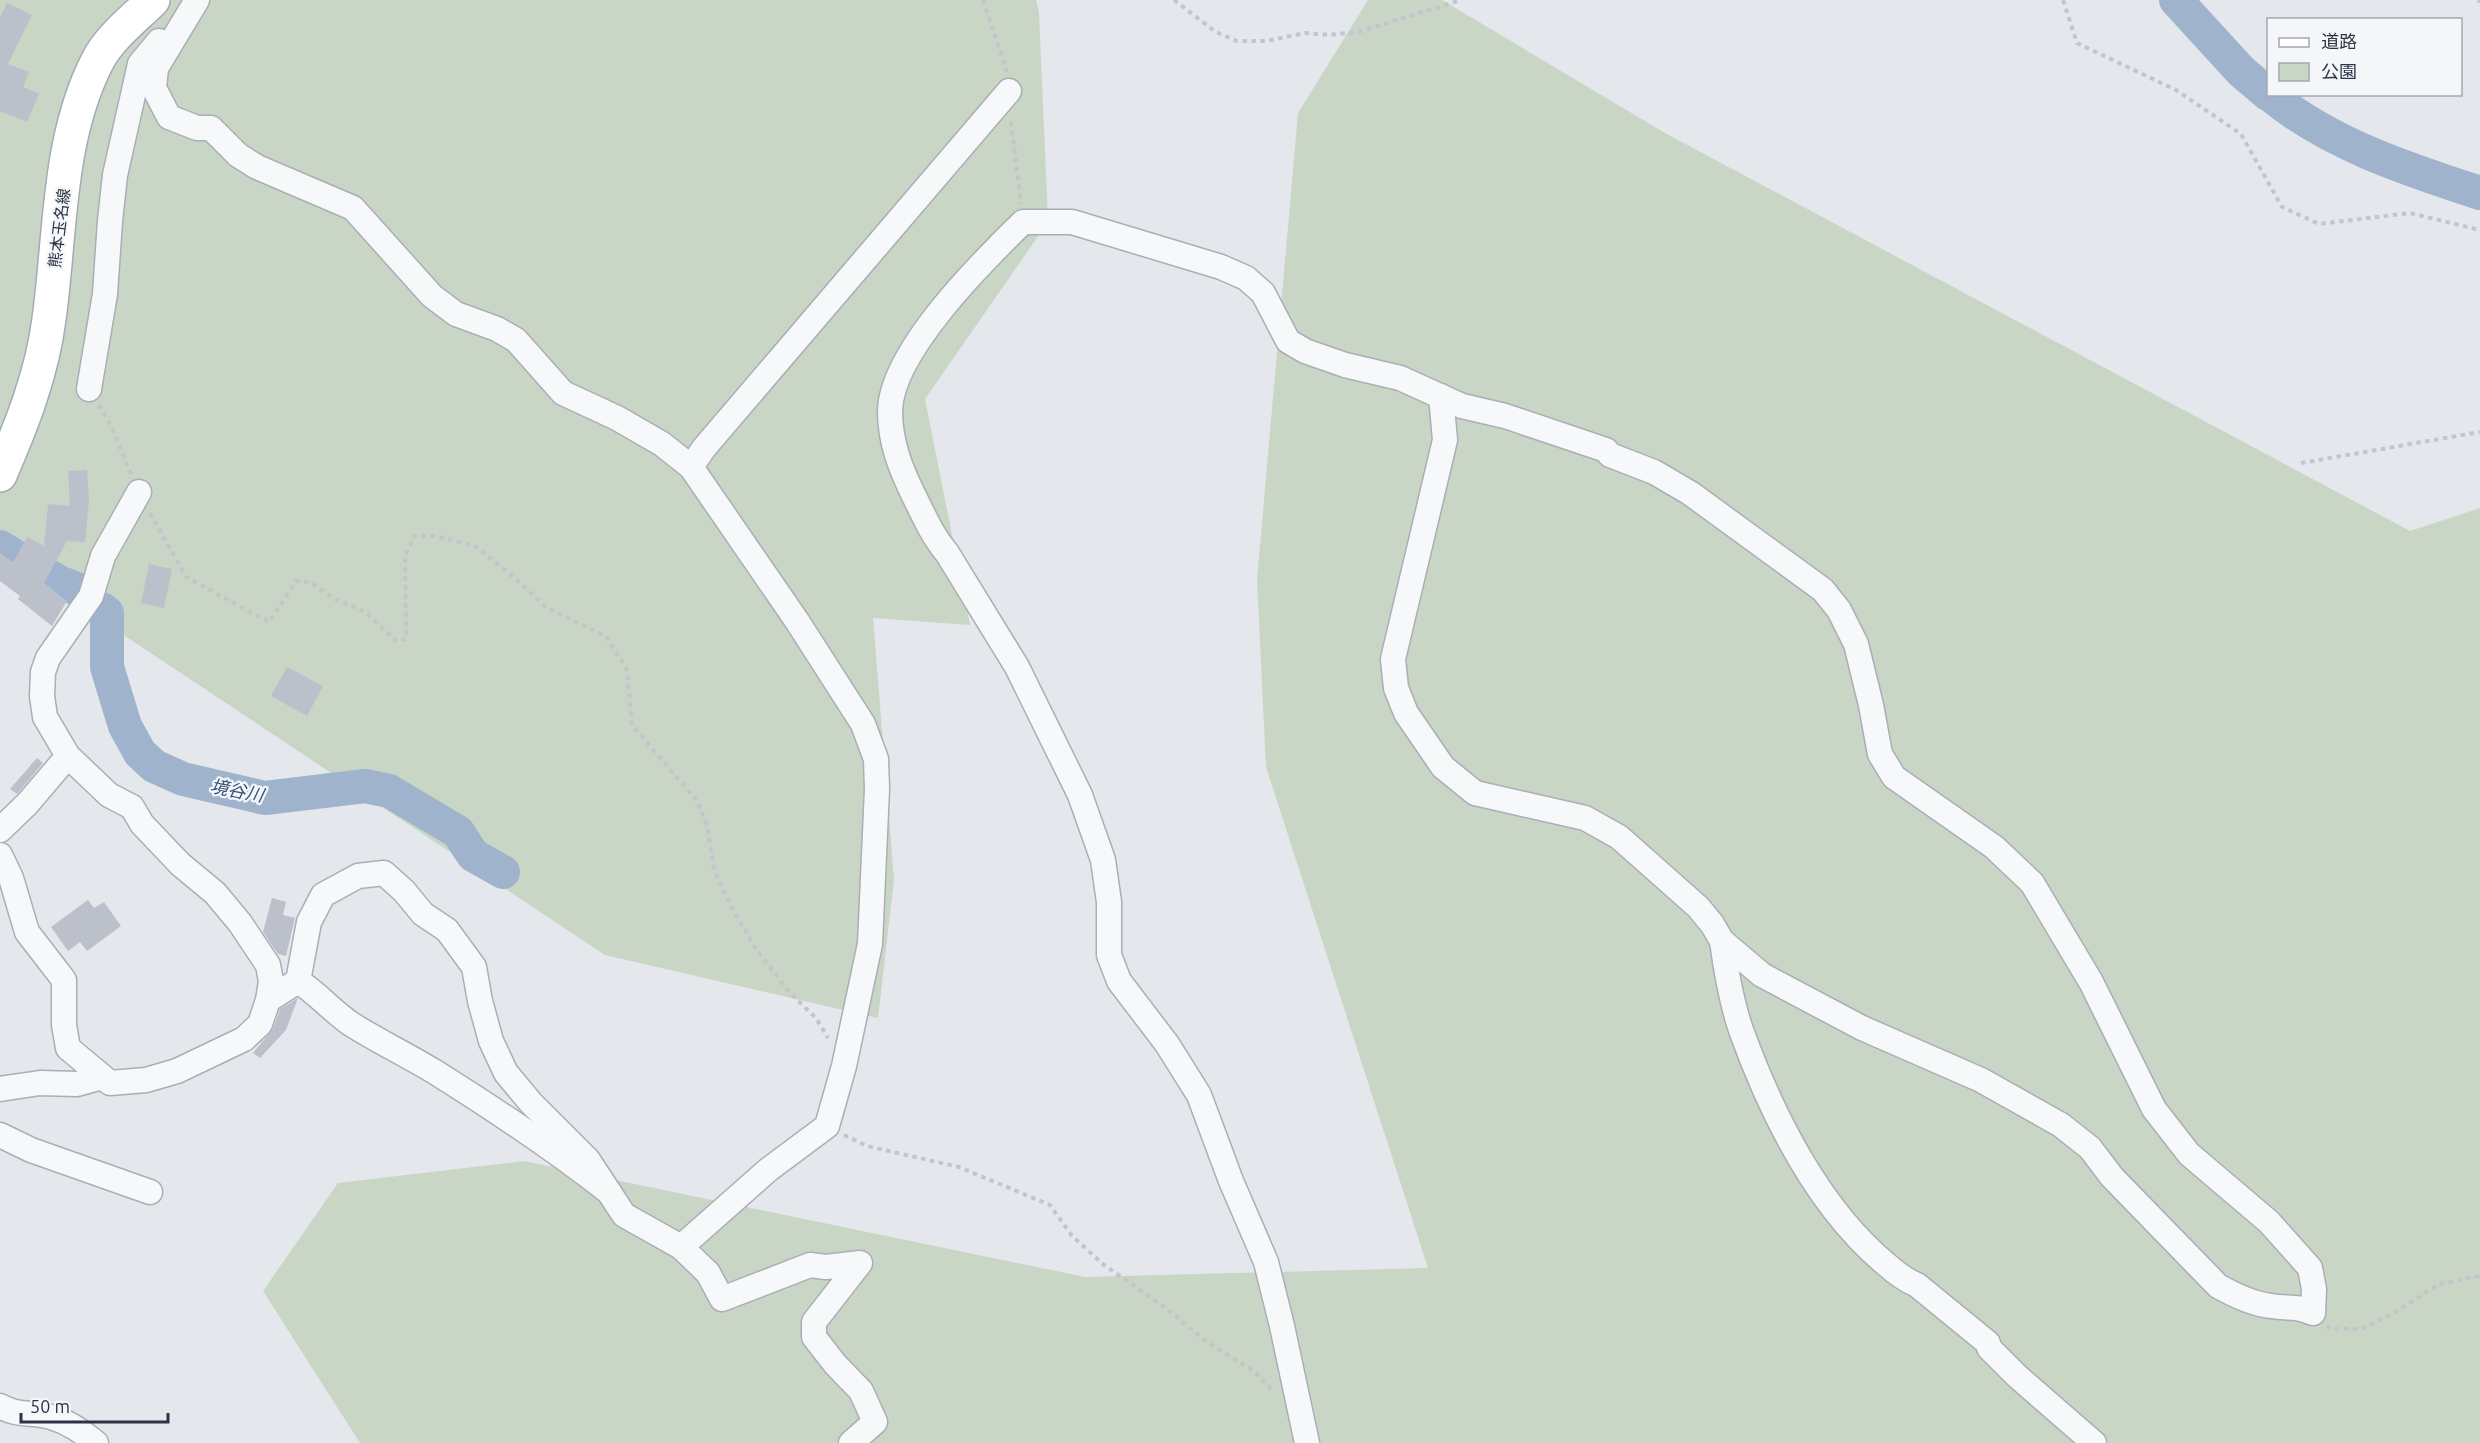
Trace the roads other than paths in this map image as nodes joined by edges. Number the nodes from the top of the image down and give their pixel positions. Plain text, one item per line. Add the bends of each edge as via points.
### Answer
1 (153, 0) edge
2 (195, 0) edge
3 (1009, 91) road end
4 (89, 389) road end
5 (1441, 396) junction
6 (1, 465) edge
7 (691, 467) junction
8 (139, 492) road end
9 (69, 756) junction
10 (0, 830) edge
11 (0, 855) edge
12 (1722, 941) junction
13 (298, 981) junction
14 (268, 1000) junction
15 (102, 1077) junction
16 (0, 1089) edge
17 (0, 1135) edge
18 (150, 1191) dead end
19 (609, 1192) junction
20 (681, 1247) junction
21 (0, 1406) edge
22 (96, 1443) edge
23 (851, 1443) edge
24 (1307, 1443) edge
25 (2094, 1443) edge

1 - 6 main road, 熊本玉名線 via 98,59 79,107 58,222 49,319 38,380
2 - 4 street via 140,64 115,175 105,294
2 - 7 street via 156,68 154,88 169,117 197,128 211,128 238,155 257,167 353,208 432,296 456,314 516,340 562,393 617,418 662,444
3 - 7 street
5 - 12 street via 1445,440 1392,659 1396,688 1406,713 1443,767 1475,793 1586,818 1619,837 1698,908
5 - 12 street via 1606,450 1653,471 1690,493 1823,590 1857,644 1880,754 1894,777 1994,847 2032,883 2091,982 2154,1109 2189,1154 2269,1222 2310,1268 2313,1313 2297,1306 2271,1306 2240,1298 2218,1286 2112,1177 2090,1148 2061,1125 1981,1080 1862,1028 1762,975
5 - 24 street via 1400,378 1305,351 1288,341 1263,293 1246,278 1221,267 1072,222 1023,222 977,266 926,330 897,378 890,408 899,466 936,540 1017,668 1080,795 1103,860 1110,955 1119,981 1167,1044 1199,1095 1266,1262
7 - 20 street via 863,724 876,759 877,789 870,944 827,1126 768,1170
8 - 9 street via 104,556 91,596 48,658 43,672 45,717
9 - 10 street
9 - 14 street via 109,795 132,807 142,824 180,864 228,907 268,965
11 - 15 street via 27,932 64,980 68,1048
12 - 25 street via 1741,1029 1764,1086 1790,1141 1840,1220 1906,1281 1917,1285 1988,1343 2017,1376
13 - 14 street
13 - 19 street via 350,1023 435,1072
13 - 19 street via 309,922 322,895 358,876 384,873 423,914 447,930 474,967 491,1041 506,1073 588,1160
14 - 15 street via 260,1024 244,1039 197,1063 146,1080 110,1083
15 - 16 street via 77,1084 40,1083
17 - 18 street via 31,1150
19 - 20 street via 624,1215
20 - 23 street via 708,1273 722,1299 810,1265 860,1263 814,1323 814,1337 861,1391 875,1422
21 - 22 street via 9,1412 50,1416 74,1425

